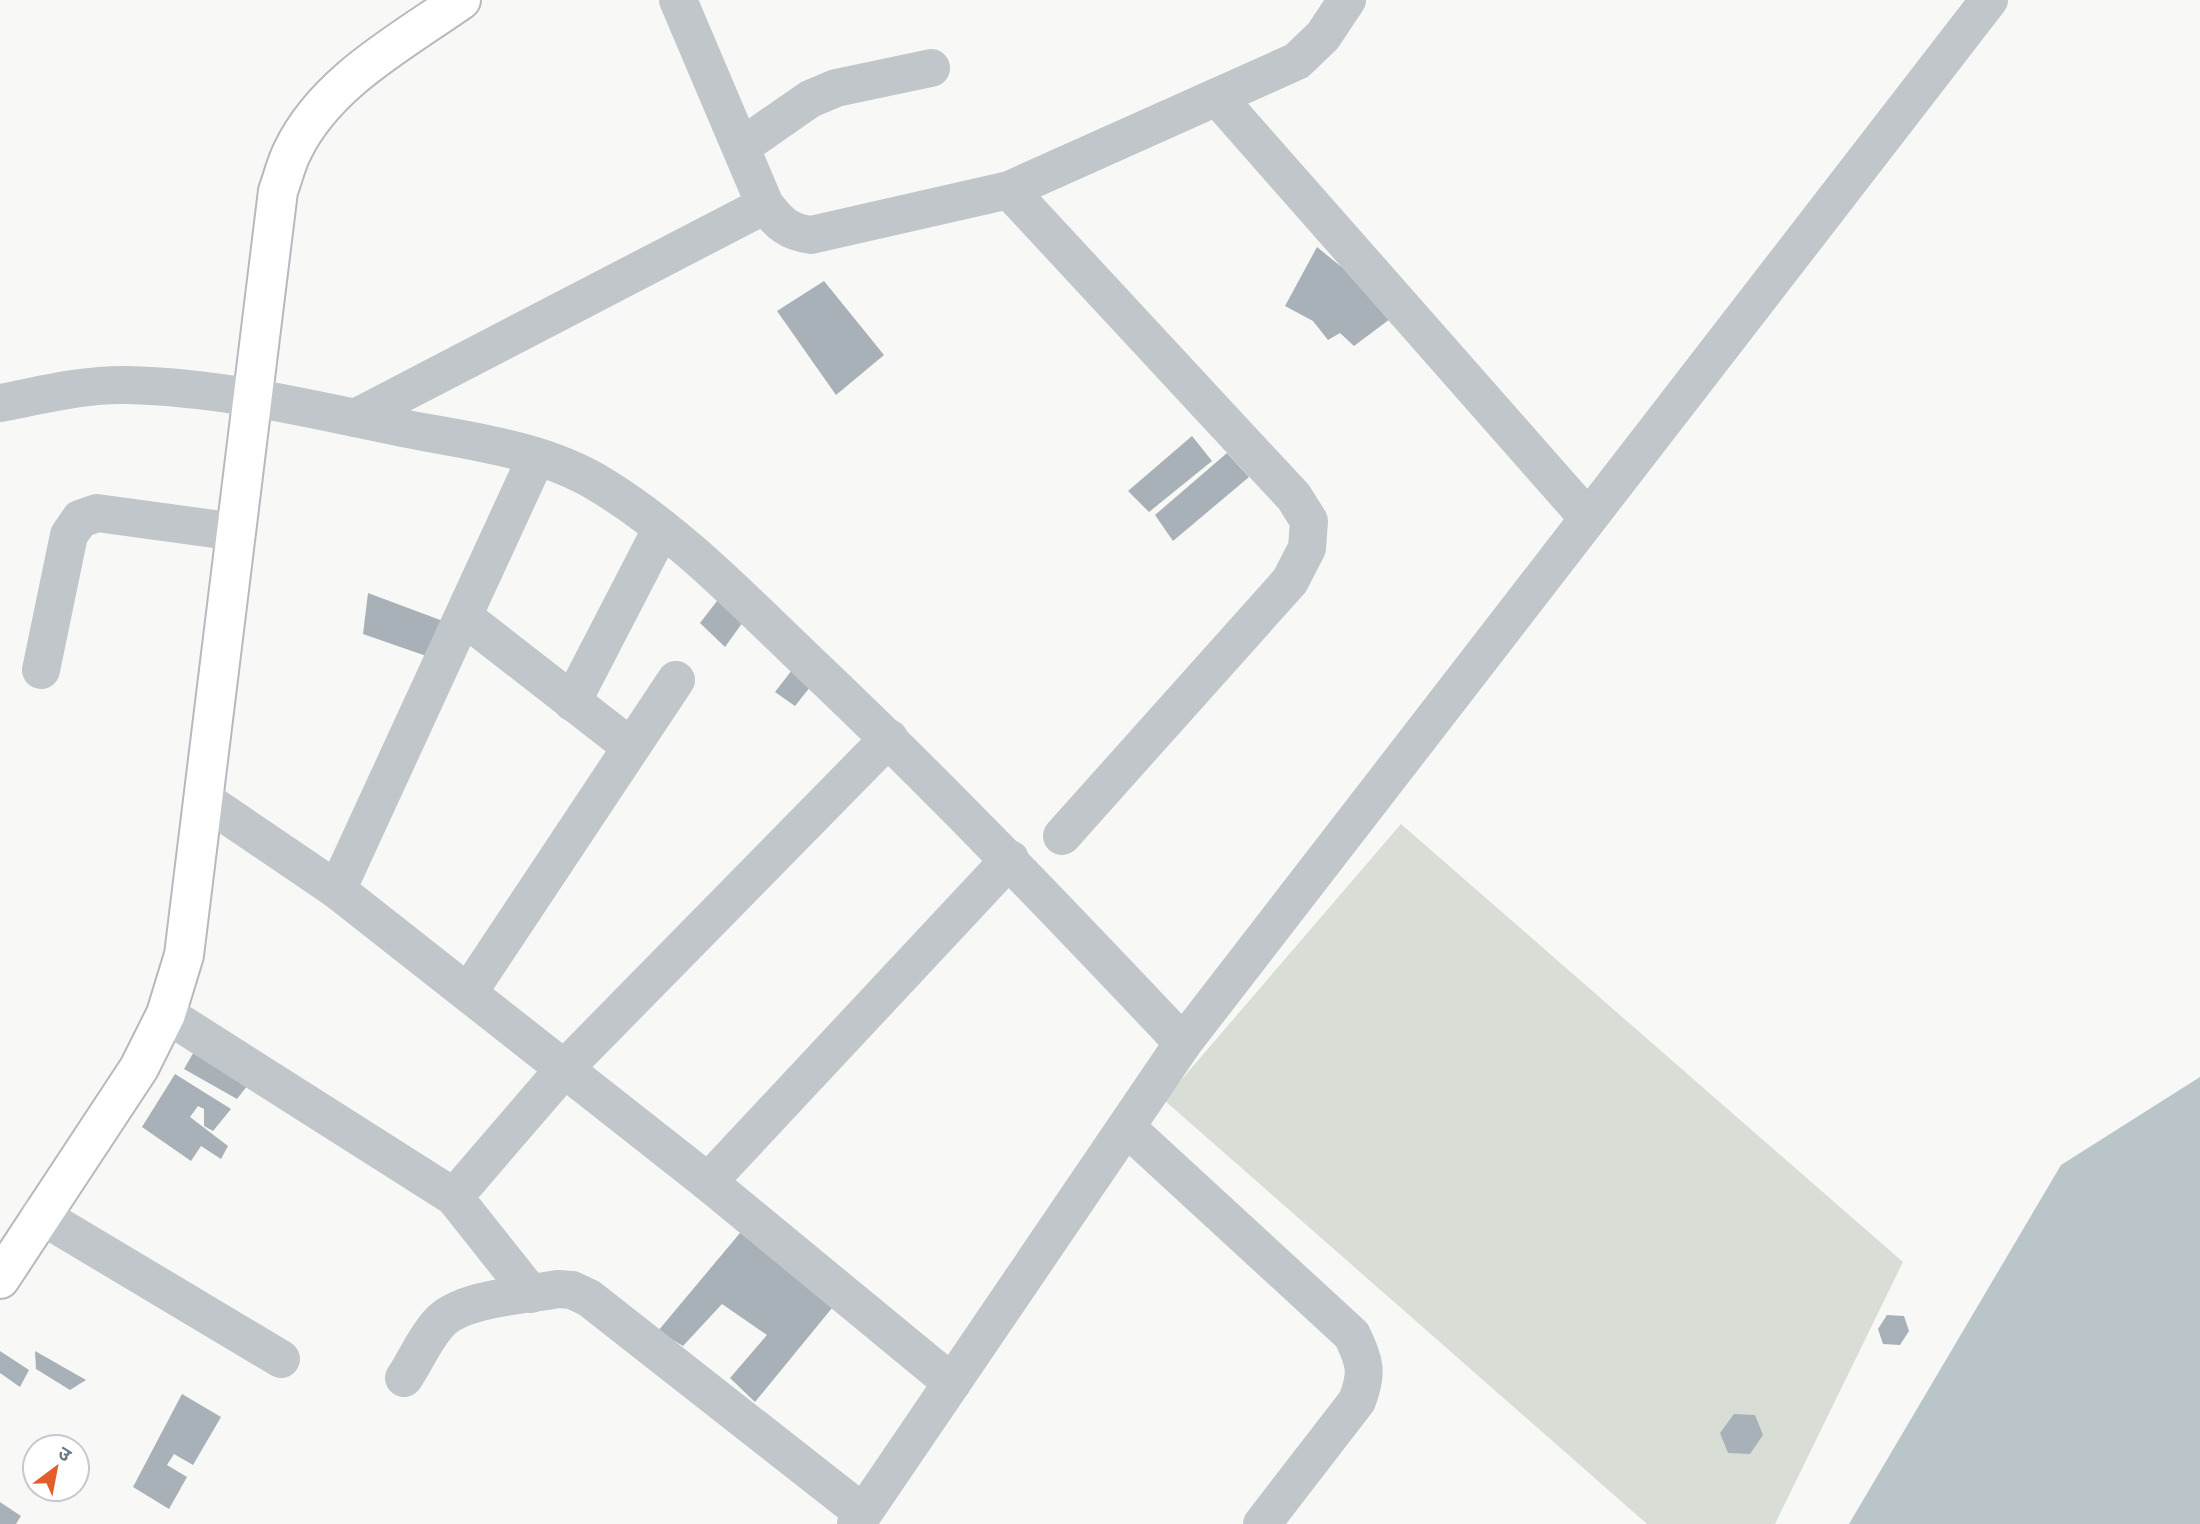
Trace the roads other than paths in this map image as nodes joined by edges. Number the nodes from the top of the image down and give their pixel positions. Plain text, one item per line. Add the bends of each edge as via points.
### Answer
1 (461, 0) edge
2 (678, 0) edge
3 (1346, 0) edge
4 (1989, 0) edge
5 (931, 68) dead end
6 (1217, 97) junction
7 (741, 147) junction
8 (1009, 190) junction
9 (765, 205) junction
10 (253, 397) junction
11 (0, 403) edge
12 (355, 418) junction
13 (536, 458) junction
14 (1587, 517) junction
15 (662, 528) junction
16 (236, 532) junction
17 (464, 617) junction
18 (41, 670) dead end
19 (676, 680) dead end
20 (572, 702) junction
21 (889, 738) junction
22 (631, 747) junction
23 (203, 799) junction
24 (1062, 836) dead end
25 (1010, 859) junction
26 (337, 890) junction
27 (468, 993) junction
28 (166, 1014) junction
29 (1183, 1043) junction
30 (565, 1068) junction
31 (1126, 1127) junction
32 (708, 1182) junction
33 (454, 1197) junction
34 (40, 1215) junction
35 (0, 1279) edge
36 (531, 1294) junction
37 (281, 1359) dead end
38 (404, 1378) dead end
39 (952, 1382) junction
40 (860, 1519) edge
41 (1262, 1524) edge

1 - 10 main road via 355,74 293,149 278,191
2 - 7 street
3 - 6 street via 1324,36 1297,61
4 - 14 street
5 - 7 street via 836,88 810,99
6 - 8 street
6 - 14 street
7 - 9 street
8 - 9 street via 811,235 793,233
8 - 24 street via 1294,497 1309,522 1307,548 1290,581
9 - 12 street
10 - 11 street via 129,385 91,386
10 - 12 street
10 - 16 main road
12 - 13 street
13 - 15 street via 599,483
13 - 17 street
14 - 29 street
15 - 20 street
15 - 21 street
16 - 18 street via 97,513 80,519 69,535
16 - 23 main road
17 - 20 street
17 - 26 street
19 - 22 street
20 - 22 street
21 - 25 street
21 - 30 street
22 - 27 street
23 - 26 street
23 - 28 main road via 184,955
25 - 29 street
25 - 32 street
26 - 27 street
27 - 30 street
28 - 33 street
28 - 34 main road via 139,1068
29 - 31 street
30 - 32 street
30 - 33 street
31 - 39 street
31 - 41 street via 1352,1335 1363,1360 1366,1379 1357,1401
32 - 39 street
33 - 36 street
34 - 35 main road
34 - 37 street
36 - 38 street via 468,1305 449,1314
36 - 40 street via 558,1289 589,1298
39 - 40 street

